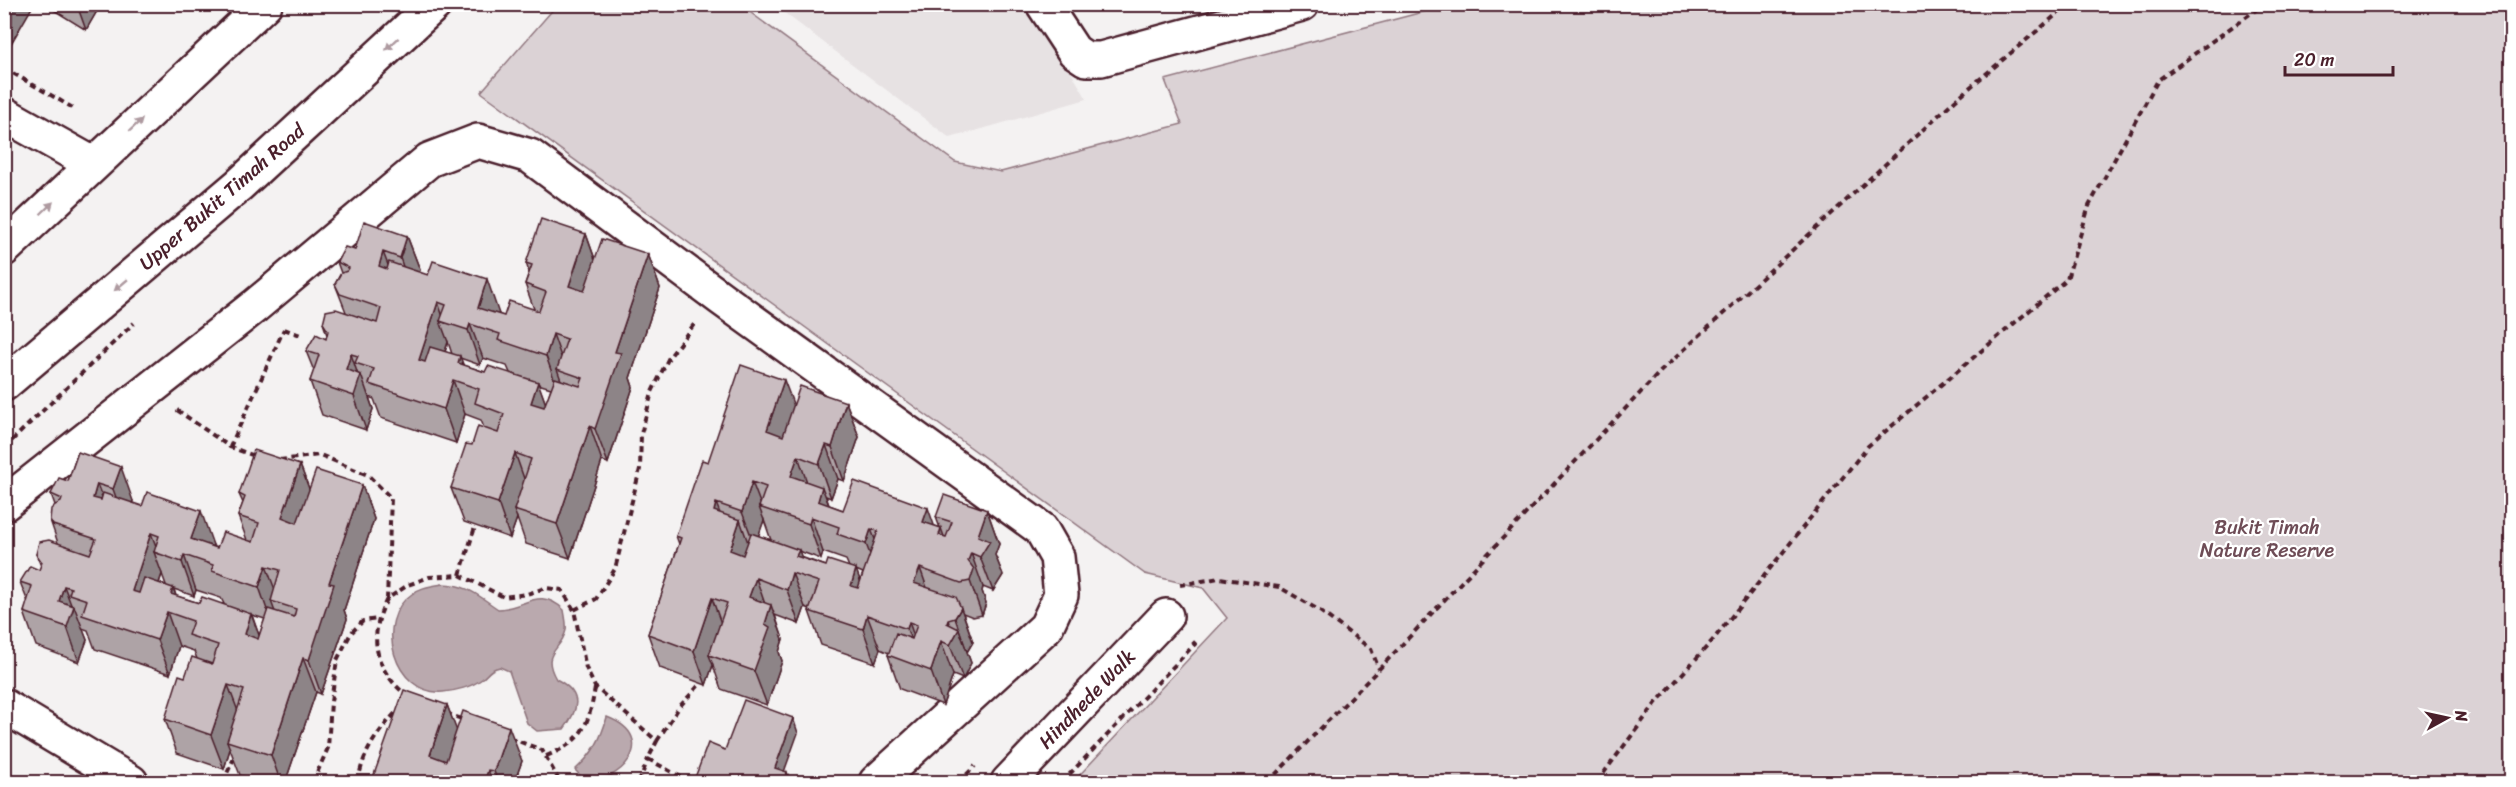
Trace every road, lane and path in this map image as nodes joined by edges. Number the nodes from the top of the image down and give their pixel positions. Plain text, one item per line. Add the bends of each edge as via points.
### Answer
1 (265, 4) edge
2 (435, 4) edge
3 (528, 4) edge
4 (542, 4) edge
5 (1042, 4) edge
6 (1302, 4) edge
7 (2069, 4) edge
8 (2264, 4) edge
9 (4, 69) edge
10 (73, 108) dead end
11 (4, 114) edge
12 (93, 164) junction
13 (4, 249) edge
14 (722, 299) junction
15 (255, 306) junction
16 (284, 329) junction
17 (303, 336) dead end
18 (4, 384) edge
19 (149, 391) junction
20 (230, 447) junction
21 (259, 457) edge
22 (270, 459) edge
23 (4, 504) edge
24 (475, 527) edge
25 (460, 575) junction
26 (387, 599) junction
27 (1170, 601) joint
28 (574, 610) junction
29 (379, 619) junction
30 (1379, 669) junction
31 (701, 683) dead end
32 (595, 687) junction
33 (410, 698) edge
34 (4, 706) edge
35 (401, 707) edge
36 (442, 711) edge
37 (474, 724) edge
38 (657, 741) junction
39 (504, 743) edge
40 (236, 755) edge
41 (546, 756) junction
42 (648, 759) junction
43 (131, 783) edge
44 (223, 783) edge
45 (313, 783) edge
46 (358, 783) edge
47 (560, 783) edge
48 (639, 783) edge
49 (690, 783) edge
50 (876, 783) edge
51 (1008, 783) edge
52 (1268, 783) edge
53 (1597, 783) edge

12 -> 1 main road
2 -> 18 main road, Upper Bukit Timah Road via 239,185
3 - 4 path
5 - 6 main road via 1074,51 1086,59 1101,59
7 - 30 path via 1955,100 1660,372
8 - 53 path via 2158,80 2089,206 2067,279 1868,446 1712,641 1656,703
9 - 10 path
11 - 12 main road
13 -> 12 main road
14 - 15 main road via 530,156 478,141 429,159
14 - 28 path via 696,322 668,359 652,392 641,435 640,468 615,569 596,599
14 - 50 main road via 1041,529 1057,557 1061,595 1046,627
15 - 16 path
15 - 19 main road
16 - 17 path
16 - 20 path
19 - 20 path
19 - 23 main road
20 - 21 path
22 - 26 path via 320,456 368,475 391,498
24 - 25 path
25 - 26 path via 429,577
25 - 28 path via 504,597 545,588 562,590
26 - 29 path
27 - 30 path via 1219,578 1279,587 1371,649
27 - 51 main road, Hindhede Walk
28 - 32 path via 586,668
29 - 33 path via 376,636 380,661 389,680
29 - 45 path via 363,621 351,633 337,660 328,747
30 - 52 path
31 - 38 path
32 - 38 path
32 - 41 path via 590,718 579,735 560,751
34 - 43 main road
35 - 46 path via 377,733 361,766
36 - 37 path
38 - 42 path
39 - 41 path via 506,737 542,750
40 - 44 path
41 - 47 path
42 - 48 path
42 - 49 path

